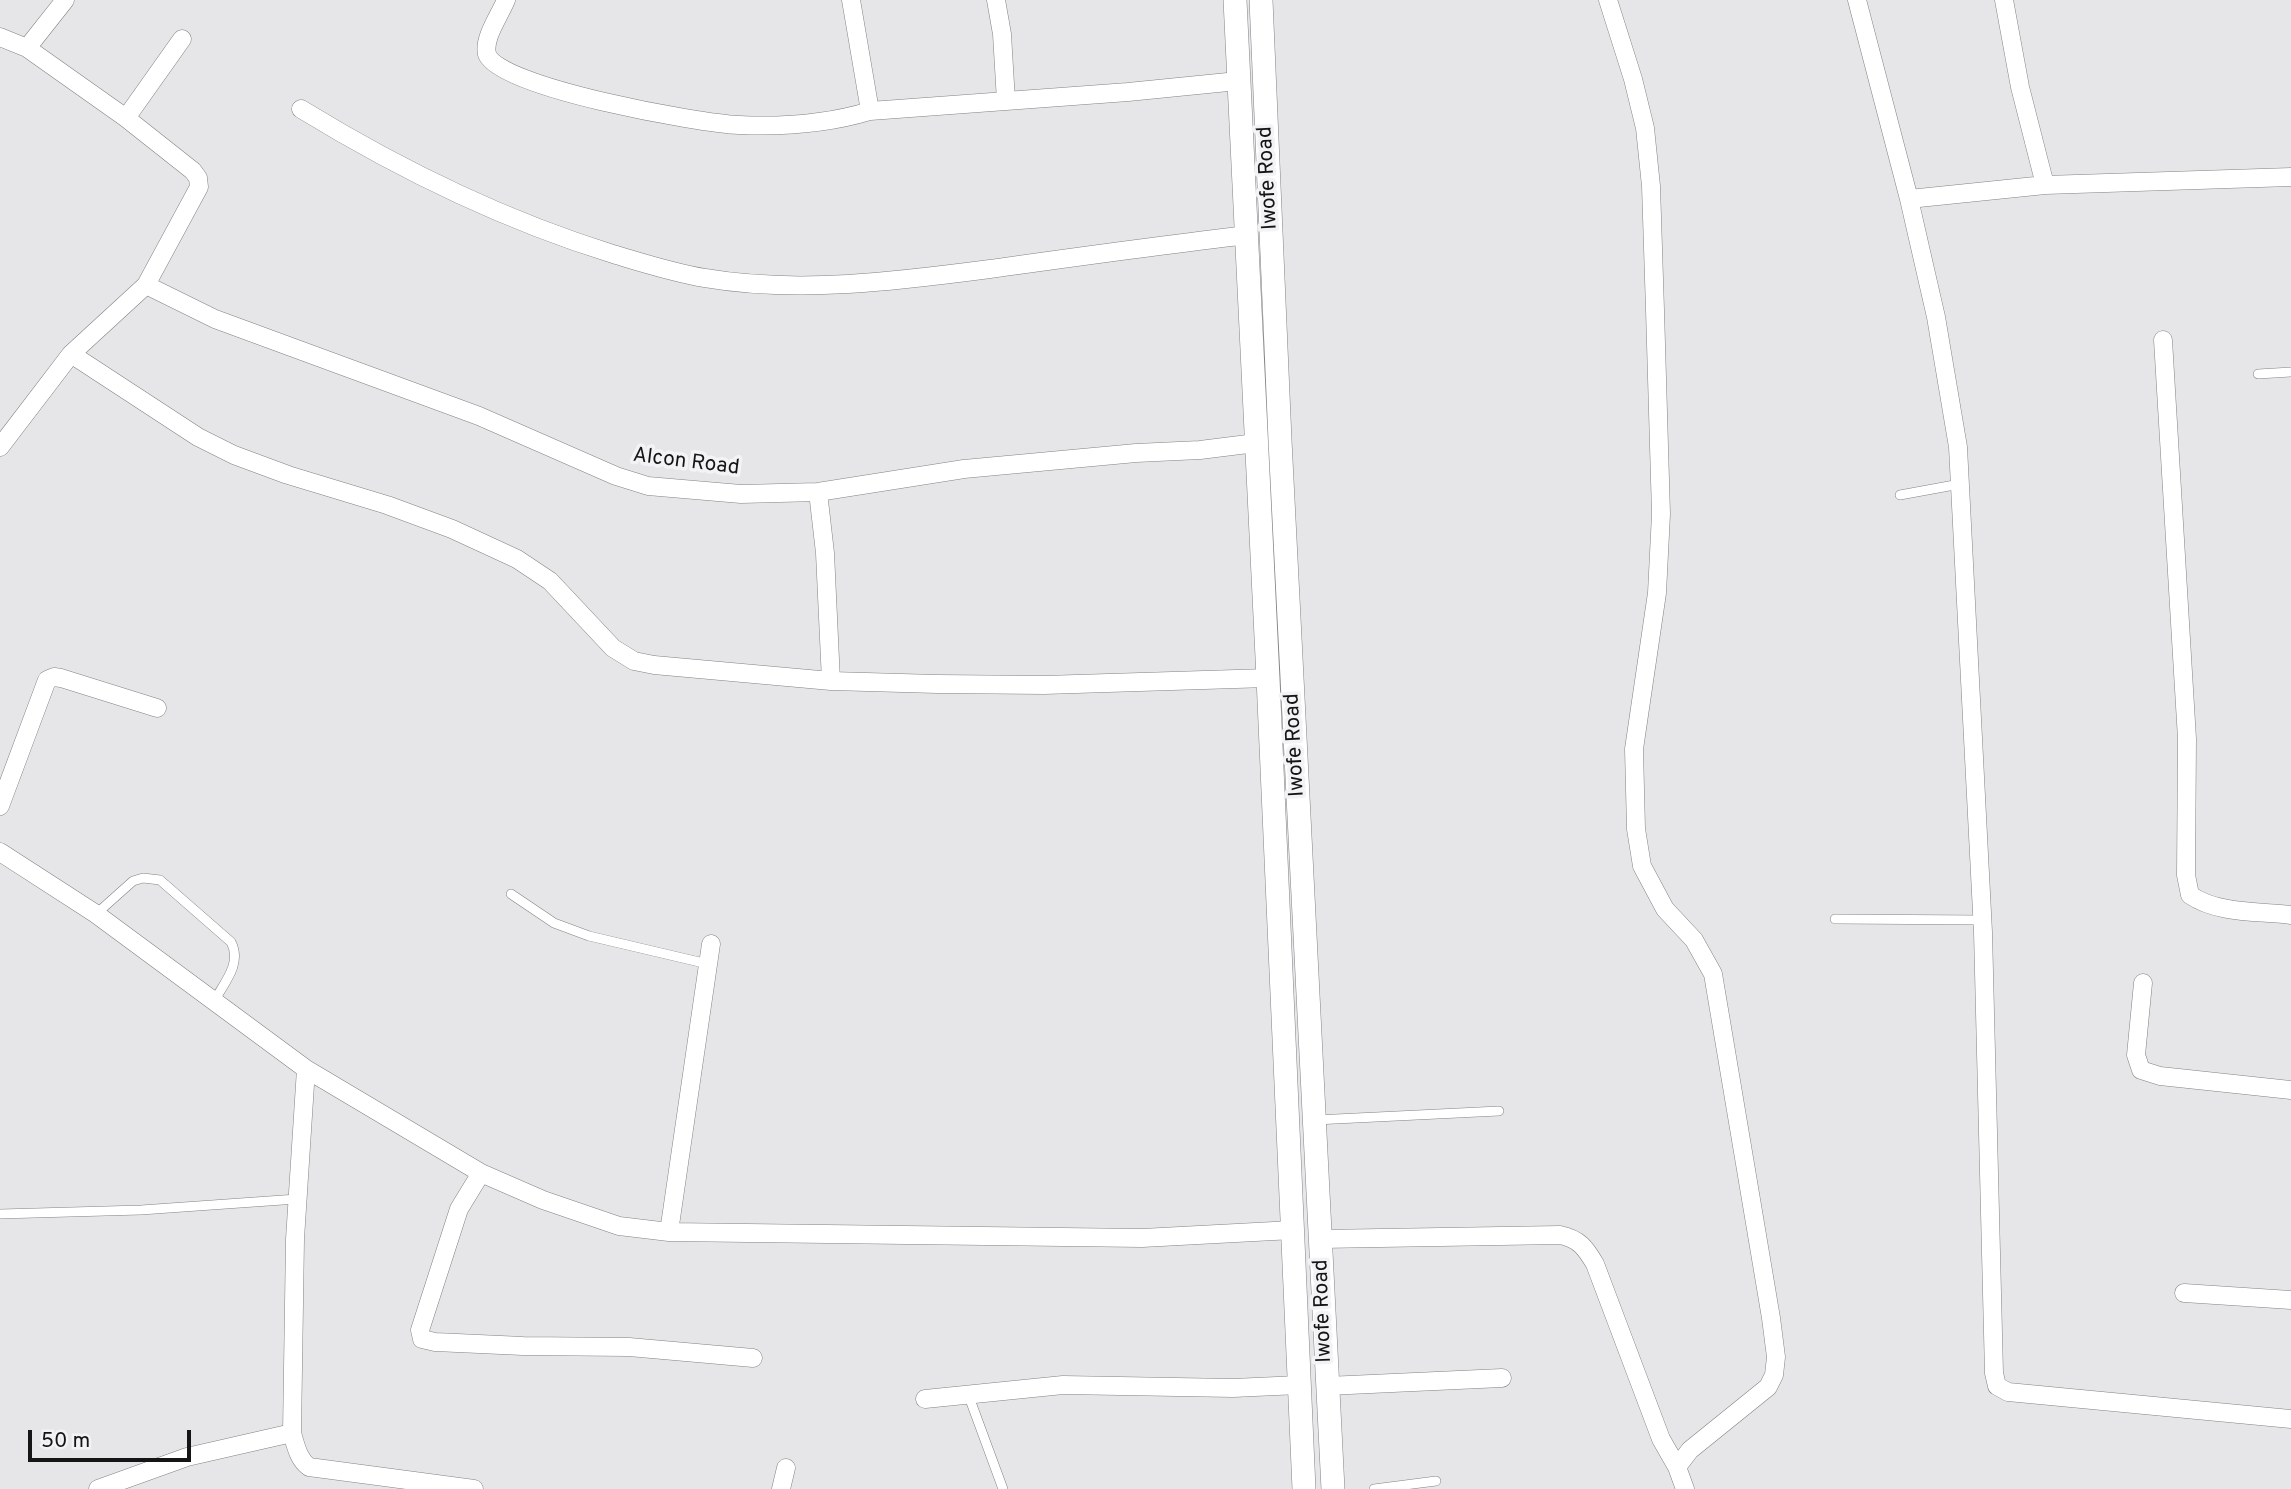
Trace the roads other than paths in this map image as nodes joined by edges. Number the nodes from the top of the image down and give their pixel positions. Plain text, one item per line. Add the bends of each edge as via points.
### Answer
1 (65, 0) edge
2 (506, 0) edge
3 (851, 0) edge
4 (996, 0) edge
5 (1235, 0) edge
6 (1261, 0) edge
7 (1608, 0) edge
8 (1857, 0) edge
9 (2004, 0) edge
10 (0, 37) edge
11 (182, 39) dead end
12 (27, 48) junction
13 (1238, 81) junction
14 (1006, 101) junction
15 (301, 110) dead end
16 (870, 111) junction
17 (126, 118) junction
18 (2291, 177) edge
19 (2045, 185) junction
20 (1909, 199) junction
21 (1248, 235) junction
22 (146, 285) junction
23 (2163, 340) dead end
24 (72, 354) junction
25 (2291, 372) edge
26 (2258, 374) dead end
27 (1256, 443) junction
28 (0, 447) edge
29 (1960, 484) junction
30 (818, 492) junction
31 (1900, 495) dead end
32 (1268, 678) junction
33 (831, 681) junction
34 (156, 708) dead end
35 (0, 806) edge
36 (0, 852) edge
37 (511, 894) dead end
38 (96, 914) junction
39 (2291, 915) edge
40 (1835, 919) dead end
41 (1982, 920) junction
42 (711, 944) dead end
43 (708, 964) junction
44 (2143, 983) dead end
45 (214, 1002) junction
46 (306, 1069) junction
47 (2291, 1090) edge
48 (1499, 1111) dead end
49 (1315, 1121) junction
50 (481, 1173) junction
51 (297, 1199) junction
52 (0, 1214) edge
53 (1293, 1230) junction
54 (668, 1232) junction
55 (1321, 1240) junction
56 (2184, 1293) dead end
57 (2291, 1300) edge
58 (753, 1358) dead end
59 (1502, 1378) dead end
60 (1299, 1385) junction
61 (1327, 1385) junction
62 (968, 1394) junction
63 (925, 1399) dead end
64 (2291, 1419) edge
65 (292, 1433) junction
66 (1677, 1467) junction
67 (786, 1468) dead end
68 (1436, 1481) dead end
69 (98, 1489) edge
70 (474, 1489) edge
71 (781, 1489) edge
72 (1003, 1489) edge
73 (1304, 1489) edge
74 (1333, 1489) edge
75 (1374, 1489) edge
76 (1685, 1489) edge

1 - 12 street
2 - 16 street via 487,43 487,54 496,67 540,86 736,125 818,122
3 - 16 street
4 - 14 street
5 - 13 street, Iwofe Road
6 - 49 street, Iwofe Road
7 - 66 street via 1645,128 1651,186 1661,514 1657,593 1634,749 1636,829 1642,866 1665,909 1694,940 1713,974 1776,1357 1768,1387 1690,1450
8 - 20 street
9 - 19 street
10 - 12 street
11 - 17 street
12 - 17 street
13 - 14 street
13 - 21 street, Iwofe Road
14 - 16 street
15 - 21 street via 416,175 513,218 574,242 705,279 768,284 905,280
17 - 22 street via 198,178 199,187
18 - 19 street
19 - 20 street
20 - 29 street via 1936,317
21 - 27 street, Iwofe Road
22 - 24 street
22 - 30 street, Alcon Road via 215,319 479,416 648,486 741,494
23 - 39 street via 2184,676 2190,895 2217,908
24 - 28 street
24 - 33 street via 198,437 234,455 387,505 517,559 550,581 613,648 635,660
25 - 26 lane
27 - 30 street, Alcon Road via 964,469
27 - 32 street, Iwofe Road
29 - 31 lane
29 - 41 street
30 - 33 street
32 - 33 street via 1044,685
32 - 53 street, Iwofe Road
34 - 35 street via 61,678 47,680
36 - 38 street
37 - 43 lane via 554,923 589,936
38 - 45 street
38 - 45 lane via 133,881 160,880 236,951 236,963
40 - 41 lane
41 - 64 street via 1997,1386 2008,1392
42 - 43 street
43 - 54 street
44 - 47 street via 2136,1055 2141,1070
45 - 46 street
46 - 50 street
46 - 51 street
48 - 49 lane
49 - 55 street, Iwofe Road
50 - 54 street via 618,1226
50 - 58 street via 459,1209 439,1265 420,1330 422,1339 629,1347
51 - 52 lane
51 - 65 street
53 - 54 street via 1142,1238
53 - 60 street, Iwofe Road
55 - 61 street, Iwofe Road
55 - 66 street via 1575,1238 1595,1264 1661,1439
56 - 57 street
59 - 61 street
60 - 62 street via 1063,1385
60 - 73 street, Iwofe Road
61 - 74 street, Iwofe Road
62 - 63 street
62 - 72 lane
65 - 69 street via 187,1457
65 - 70 street via 298,1453 309,1467
66 - 76 street
67 - 71 street
68 - 75 lane

